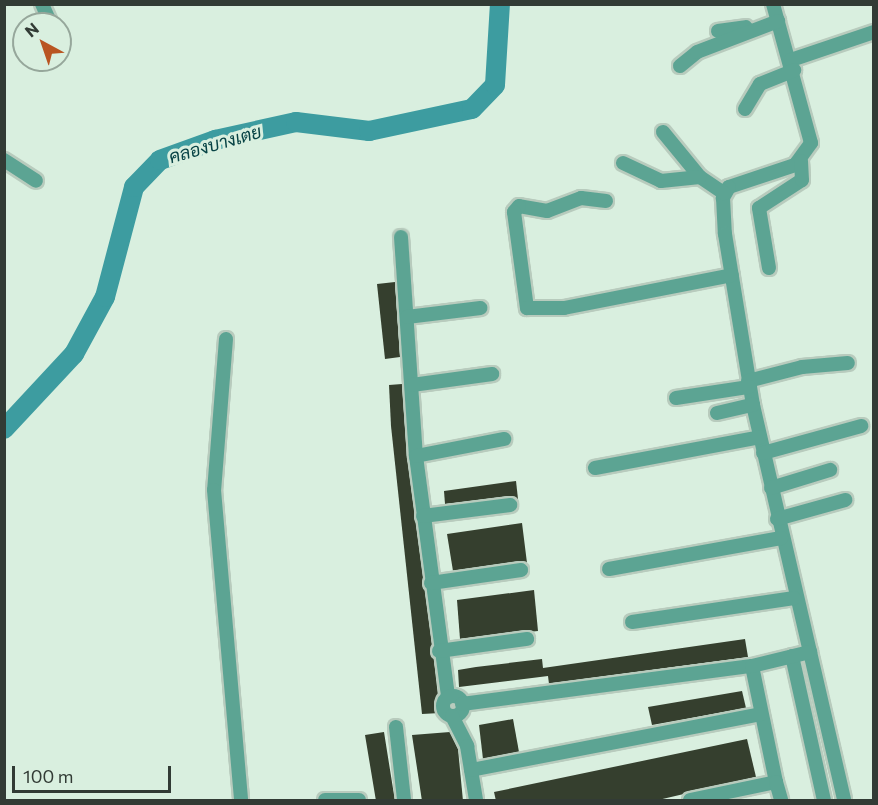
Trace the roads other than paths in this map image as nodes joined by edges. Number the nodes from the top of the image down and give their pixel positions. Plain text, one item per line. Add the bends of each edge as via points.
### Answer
1 (776, 13) edge
2 (718, 31) dead end
3 (873, 32) edge
4 (793, 65) junction
5 (680, 66) dead end
6 (745, 109) dead end
7 (663, 132) dead end
8 (4, 160) edge
9 (801, 162) junction
10 (623, 163) dead end
11 (700, 177) junction
12 (36, 181) dead end
13 (724, 193) junction
14 (606, 201) dead end
15 (401, 237) dead end
16 (769, 268) dead end
17 (732, 275) junction
18 (480, 308) dead end
19 (407, 317) junction
20 (226, 339) dead end
21 (848, 363) dead end
22 (492, 374) dead end
23 (749, 384) junction
24 (412, 385) junction
25 (676, 398) dead end
26 (753, 405) junction
27 (717, 413) dead end
28 (861, 426) dead end
29 (760, 437) junction
30 (504, 439) dead end
31 (763, 453) junction
32 (416, 456) junction
33 (596, 468) dead end
34 (830, 470) dead end
35 (771, 488) junction
36 (846, 500) dead end
37 (510, 505) dead end
38 (423, 516) junction
39 (777, 519) junction
40 (781, 538) junction
41 (609, 569) dead end
42 (521, 570) dead end
43 (431, 583) junction
44 (794, 598) junction
45 (632, 622) dead end
46 (527, 639) dead end
47 (439, 651) junction
48 (810, 652) junction
49 (792, 656) junction
50 (752, 666) junction
51 (448, 697) junction
52 (462, 704) junction
53 (761, 714) junction
54 (452, 716) junction
55 (396, 727) dead end
56 (471, 770) junction
57 (776, 782) junction
58 (241, 801) edge
59 (325, 801) edge
60 (359, 801) edge
61 (404, 801) edge
62 (476, 801) edge
63 (690, 801) edge
64 (781, 801) edge
65 (824, 801) edge
66 (844, 801) edge

1 - 2 street
1 - 4 street
1 - 5 street via 697,52
3 - 4 street
4 - 6 street via 760,84
4 - 9 street via 810,130
7 - 11 street
8 - 12 street
9 - 13 street via 738,182
9 - 16 street via 802,180 759,208
10 - 11 street via 661,181
11 - 13 street
13 - 17 street
14 - 17 street via 581,198 547,211 519,206 514,212 528,308 564,308
15 - 19 street
17 - 23 street
18 - 19 street
19 - 24 street
20 - 58 street via 214,490
21 - 23 street via 802,367
22 - 24 street
23 - 25 street
23 - 26 street
24 - 32 street
26 - 27 street
26 - 29 street
28 - 31 street
29 - 31 street
29 - 33 street
30 - 32 street
31 - 35 street
32 - 38 street
34 - 35 street
35 - 39 street
36 - 39 street
37 - 38 street
38 - 43 street
39 - 40 street
40 - 41 street
40 - 44 street
42 - 43 street
43 - 47 street
44 - 45 street
44 - 48 street
46 - 47 street
47 - 51 street
48 - 49 street
48 - 66 street
49 - 50 street
49 - 65 street
50 - 52 street
50 - 53 street
51 - 52 street
51 - 54 street via 443,708
52 - 54 street
53 - 56 street
53 - 57 street
54 - 56 street
55 - 61 street
56 - 62 street
57 - 63 street
57 - 64 street
59 - 60 street

